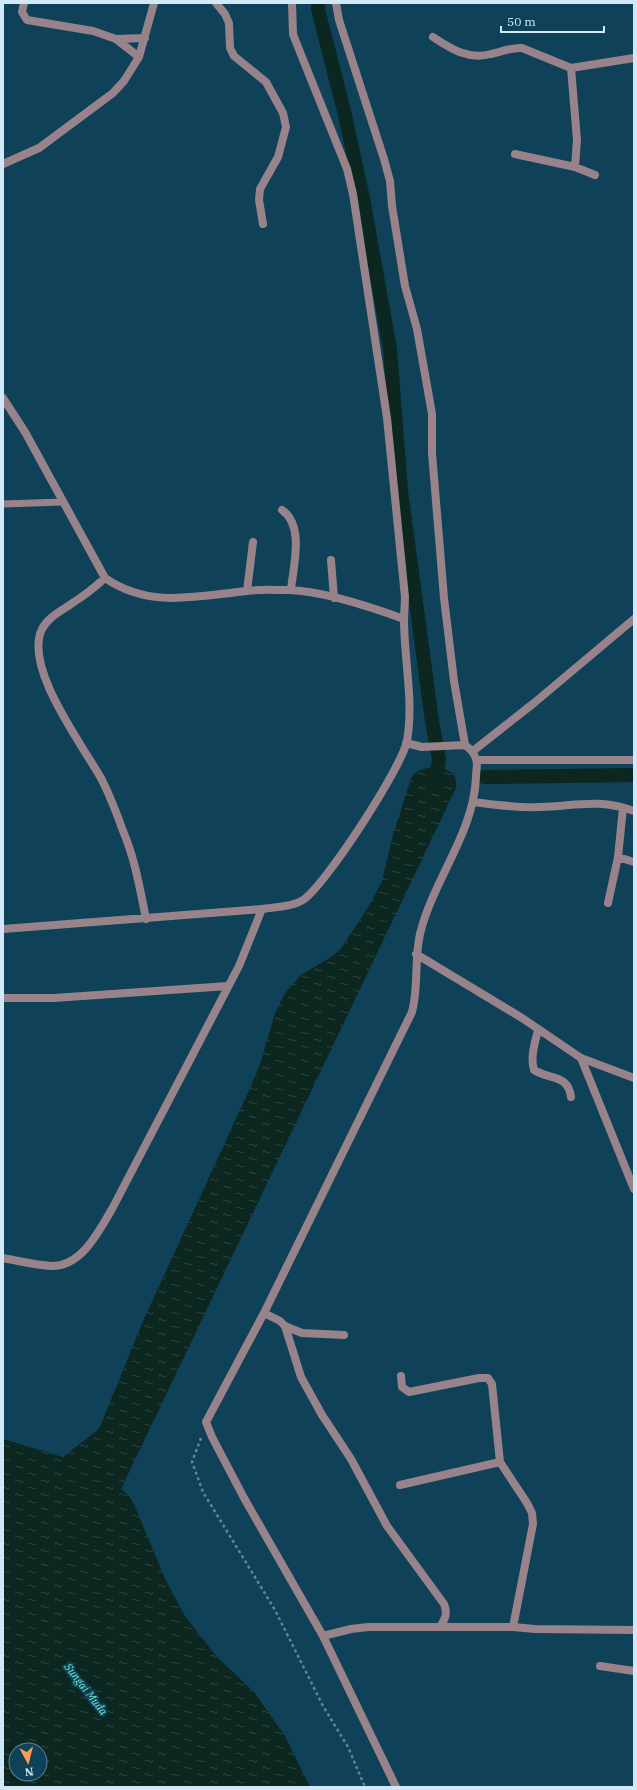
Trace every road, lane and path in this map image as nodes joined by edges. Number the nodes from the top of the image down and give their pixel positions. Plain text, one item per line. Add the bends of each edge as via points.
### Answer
1 (24, 3) edge
2 (154, 3) edge
3 (216, 3) edge
4 (292, 3) edge
5 (336, 3) edge
6 (433, 37) dead end
7 (145, 38) junction
8 (116, 39) junction
9 (139, 57) junction
10 (634, 58) edge
11 (571, 68) junction
12 (515, 154) dead end
13 (3, 164) edge
14 (575, 167) junction
15 (595, 175) dead end
16 (263, 224) dead end
17 (3, 398) edge
18 (63, 502) junction
19 (3, 504) edge
20 (282, 510) dead end
21 (253, 542) dead end
22 (331, 560) dead end
23 (105, 578) junction
24 (291, 590) junction
25 (248, 591) junction
26 (334, 598) junction
27 (634, 619) edge
28 (404, 620) junction
29 (406, 743) junction
30 (465, 745) junction
31 (473, 751) junction
32 (477, 760) junction
33 (634, 760) edge
34 (472, 802) junction
35 (623, 808) junction
36 (634, 811) edge
37 (618, 857) junction
38 (634, 862) edge
39 (608, 903) dead end
40 (262, 909) junction
41 (146, 919) junction
42 (3, 929) edge
43 (416, 954) junction
44 (228, 986) junction
45 (3, 998) edge
46 (538, 1030) junction
47 (580, 1058) junction
48 (634, 1078) edge
49 (571, 1097) dead end
50 (634, 1189) edge
51 (3, 1258) edge
52 (264, 1313) junction
53 (285, 1326) junction
54 (344, 1335) dead end
55 (401, 1376) dead end
56 (206, 1422) junction
57 (500, 1462) junction
58 (400, 1485) dead end
59 (440, 1627) junction
60 (513, 1627) junction
61 (634, 1630) edge
62 (323, 1636) junction
63 (600, 1666) dead end
64 (634, 1671) edge
65 (365, 1787) edge
66 (396, 1787) edge

1 - 8 street via 22,12 27,20 78,27
2 - 7 street
3 - 16 street via 229,23 230,48 234,56 266,82 283,113 286,127 280,151 260,189
4 - 28 street via 293,34 347,169 353,194 387,418 405,597
5 - 30 street via 339,20 390,181 406,286 417,329 432,414 432,453 444,598
6 - 11 street via 453,51 478,57 522,48
7 - 8 street
7 - 9 street
8 - 9 street
9 - 13 street via 113,93 39,148
10 - 11 street
11 - 14 street via 577,140
12 - 14 street
14 - 15 street
17 - 18 street via 25,432
18 - 19 lane
18 - 23 street
20 - 24 street via 291,518 295,535
21 - 25 street
22 - 26 street
23 - 25 street via 118,587 140,595 175,599
23 - 41 street via 74,603 50,617 42,630 39,652 55,700 103,782 123,831 134,861
24 - 25 street
24 - 26 street
26 - 28 street
27 - 31 street
28 - 29 street via 410,706
29 - 30 street via 422,747
29 - 40 street via 368,815 326,875 304,899 296,903
30 - 31 street
31 - 32 street
32 - 33 street
32 - 34 street via 476,789
34 - 35 street via 540,807 602,803
34 - 43 street via 465,826 420,932
35 - 36 street
35 - 37 street
37 - 38 street
37 - 39 street
40 - 41 street
40 - 44 street
41 - 42 street
43 - 46 street
43 - 52 street via 416,987 412,1012
44 - 45 street via 61,998
44 - 51 street via 112,1210 81,1253 69,1261 53,1266
46 - 47 street
46 - 49 street via 533,1052 534,1070 562,1080 567,1084
47 - 48 street
47 - 50 street
52 - 53 street
52 - 56 street
53 - 54 street via 302,1333
53 - 59 street via 301,1378 322,1416 351,1459 387,1526 444,1604 446,1617
55 - 57 street via 402,1388 409,1392 479,1378 490,1380
56 - 62 street via 244,1498
56 - 65 path via 193,1457 194,1472 203,1492 275,1610 323,1706 348,1747
57 - 58 street
57 - 60 street via 527,1503 532,1513 533,1524
59 - 60 street
59 - 62 street via 368,1627
60 - 61 street
62 - 66 street
63 - 64 street

